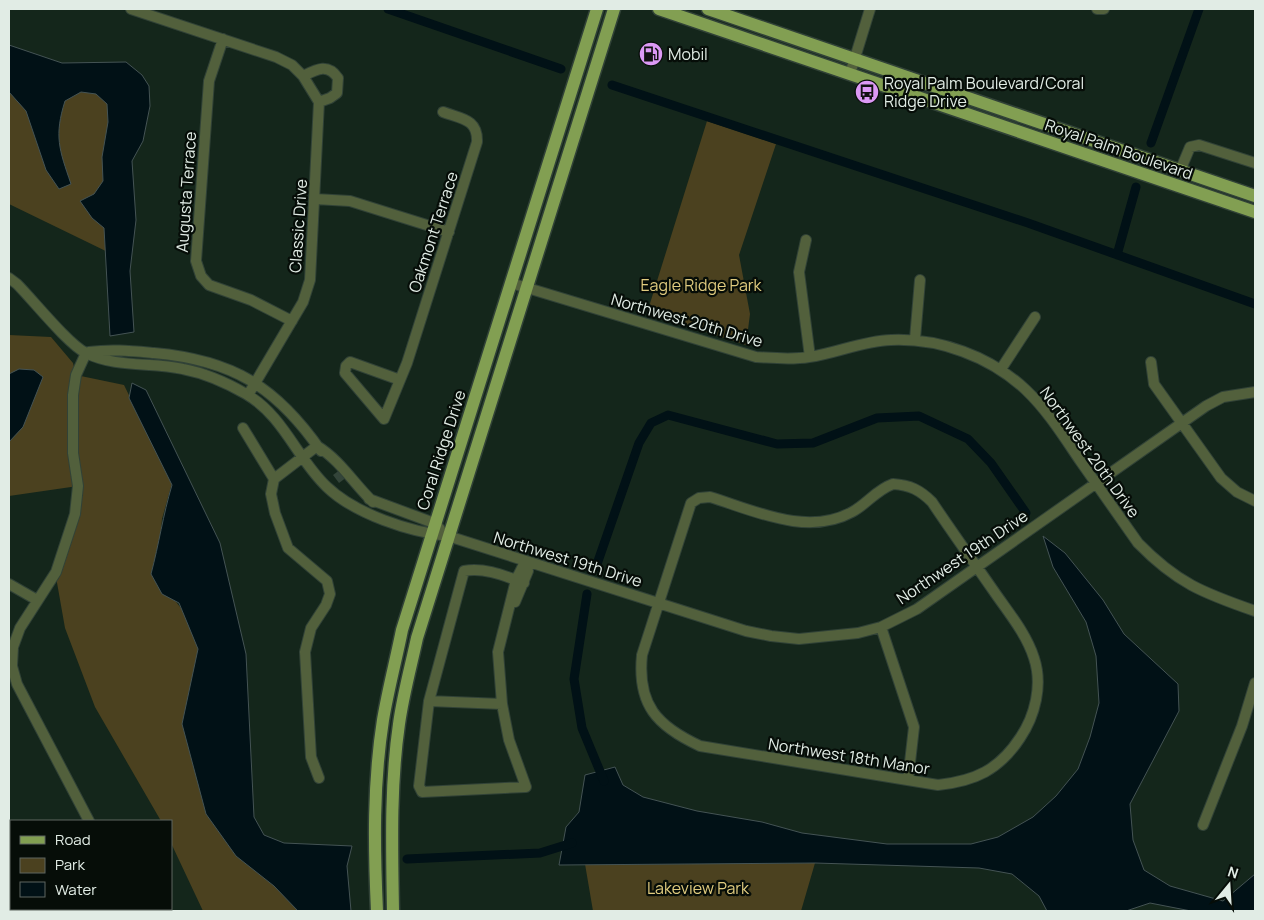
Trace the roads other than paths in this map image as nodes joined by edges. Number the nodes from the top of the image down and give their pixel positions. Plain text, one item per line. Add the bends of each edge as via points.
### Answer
1 (131, 9) edge
2 (597, 9) edge
3 (614, 9) edge
4 (659, 9) edge
5 (708, 9) edge
6 (870, 9) edge
7 (1097, 9) edge
8 (1104, 9) edge
9 (223, 39) junction
10 (855, 58) junction
11 (850, 74) junction
12 (303, 76) junction
13 (319, 102) junction
14 (443, 112) dead end
15 (1255, 163) edge
16 (1180, 171) junction
17 (1255, 196) edge
18 (315, 199) junction
19 (1255, 212) edge
20 (449, 232) junction
21 (806, 240) dead end
22 (9, 278) edge
23 (920, 280) dead end
24 (511, 283) junction
25 (527, 288) junction
26 (1035, 317) dead end
27 (292, 321) junction
28 (915, 339) junction
29 (86, 353) junction
30 (810, 357) junction
31 (1151, 362) dead end
32 (1001, 369) junction
33 (400, 380) junction
34 (255, 382) junction
35 (1255, 392) edge
36 (248, 395) junction
37 (1181, 424) junction
38 (243, 428) dead end
39 (318, 446) junction
40 (303, 456) junction
41 (337, 472) tunnel mouth
42 (274, 479) junction
43 (1095, 483) junction
44 (346, 484) tunnel mouth
45 (1255, 501) edge
46 (373, 502) junction
47 (433, 528) junction
48 (448, 536) junction
49 (525, 562) junction
50 (976, 567) junction
51 (520, 581) junction
52 (9, 584) edge
53 (37, 600) junction
54 (659, 603) junction
55 (1255, 611) edge
56 (881, 627) junction
57 (1255, 683) edge
58 (429, 700) junction
59 (502, 704) junction
60 (319, 778) dead end
61 (908, 780) junction
62 (88, 820) edge
63 (1203, 825) dead end
64 (377, 911) edge
65 (393, 911) edge

1 - 9 street
2 - 24 main road, Coral Ridge Drive
3 - 25 main road, Coral Ridge Drive
4 - 11 main road, Royal Palm Boulevard
5 - 10 main road, Royal Palm Boulevard
6 - 10 street
7 - 8 street
9 - 12 street via 276,56
9 - 27 street, Augusta Terrace via 209,81 196,261 201,276 209,285 251,300
10 - 11 street
10 - 16 main road, Royal Palm Boulevard
11 - 19 main road, Royal Palm Boulevard
12 - 13 street
12 - 13 street via 324,67 338,78 337,92
13 - 18 street, Classic Drive
14 - 20 street, Oakmont Terrace via 472,123 478,131
15 - 16 street via 1199,145 1187,151
16 - 17 main road, Royal Palm Boulevard
18 - 20 street via 350,201
18 - 27 street, Classic Drive via 310,280
20 - 33 street, Oakmont Terrace
21 - 30 street via 799,272
22 - 29 street
23 - 28 street
24 - 25 street, Northwest 20th Drive
24 - 47 main road, Coral Ridge Drive
25 - 30 street, Northwest 20th Drive via 732,352 756,357
25 - 48 main road, Coral Ridge Drive
26 - 32 street
27 - 34 street, Classic Drive
28 - 30 street, Northwest 20th Drive via 860,344
28 - 32 street, Northwest 20th Drive via 942,344
29 - 34 street via 113,349 184,356 220,365
29 - 36 street via 113,362 183,369
29 - 53 street via 76,375 73,396 73,453 78,486 75,514 56,572
31 - 37 street via 1154,384
32 - 43 street, Northwest 20th Drive via 1048,414
33 - 33 street, Oakmont Terrace via 358,364 350,362 346,366 346,373 384,419
34 - 36 street, Classic Drive
34 - 39 street via 298,420
35 - 37 street, Northwest 19th Drive via 1223,397
36 - 40 street via 287,432
37 - 43 street, Northwest 19th Drive
37 - 45 street via 1221,478 1237,492
38 - 42 street
39 - 40 street
39 - 41 street
39 - 46 street via 333,457
40 - 42 street
40 - 47 street via 327,487 347,503 384,520
42 - 60 street via 271,494 288,548 327,581 330,594 311,628 305,652 311,757
43 - 50 street, Northwest 19th Drive
43 - 55 street, Northwest 20th Drive via 1155,561 1205,594
44 - 46 street
46 - 47 street
47 - 48 street
47 - 64 main road, Coral Ridge Drive via 402,630 383,719 374,837
48 - 49 street, Northwest 19th Drive
48 - 65 main road, Coral Ridge Drive via 417,638 399,723 391,840
49 - 51 street via 528,571
49 - 54 street, Northwest 19th Drive
50 - 54 street, Northwest 18th Manor via 932,502 908,485 893,484 882,488 852,512 833,520 809,523 787,521 710,497 698,498 691,503
50 - 56 street, Northwest 19th Drive via 917,609
50 - 61 street, Northwest 18th Manor via 1024,634 1035,660 1037,686 1034,710 1012,750 980,776 960,783 938,785
51 - 58 street via 477,568 464,571
51 - 59 street via 498,652
52 - 53 street
53 - 62 street via 20,628 13,647 12,666 17,684
54 - 56 street, Northwest 19th Drive via 746,631 799,639 827,638
54 - 61 street, Northwest 18th Manor via 642,656 640,675 657,720 670,731 700,746
56 - 61 street via 914,727
57 - 63 street via 1242,726
58 - 59 street
58 - 59 street via 419,786 422,792 526,788 509,740

